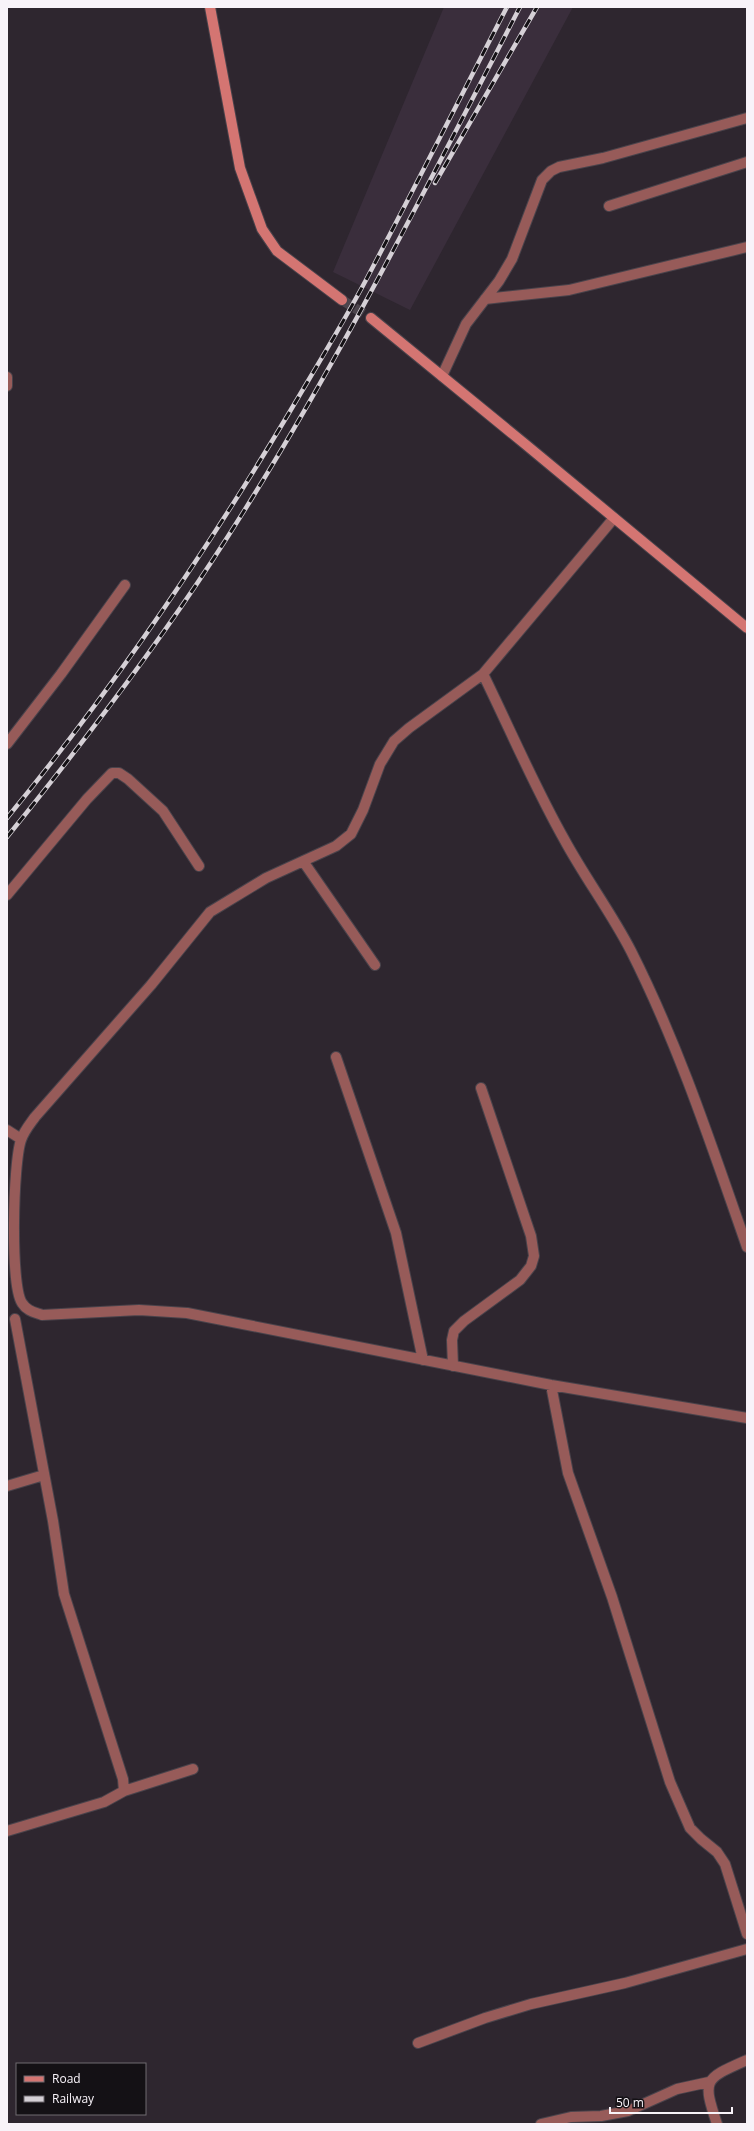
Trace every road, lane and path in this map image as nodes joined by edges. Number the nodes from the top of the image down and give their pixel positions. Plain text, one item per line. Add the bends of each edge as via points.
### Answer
1 (210, 7) edge
2 (747, 118) edge
3 (747, 162) edge
4 (609, 206) dead end
5 (747, 247) edge
6 (485, 299) junction
7 (342, 300) tunnel mouth
8 (370, 318) tunnel mouth
9 (442, 376) junction
10 (7, 377) edge
11 (7, 386) edge
12 (614, 518) junction
13 (126, 586) dead end
14 (747, 628) edge
15 (483, 674) junction
16 (7, 744) edge
17 (303, 860) junction
18 (199, 866) dead end
19 (7, 895) edge
20 (374, 965) dead end
21 (336, 1057) dead end
22 (481, 1088) dead end
23 (7, 1130) edge
24 (21, 1139) junction
25 (744, 1228) edge
26 (747, 1247) edge
27 (29, 1311) junction
28 (11, 1321) edge
29 (423, 1360) junction
30 (453, 1366) junction
31 (551, 1386) junction
32 (747, 1418) edge
33 (44, 1475) junction
34 (7, 1486) edge
35 (193, 1769) dead end
36 (124, 1791) junction
37 (7, 1831) edge
38 (747, 1934) edge
39 (747, 1949) edge
40 (418, 2043) dead end
41 (747, 2060) edge
42 (709, 2082) junction
43 (542, 2124) edge
44 (717, 2124) edge

1 - 7 street via 240,168 252,208 277,251
2 - 6 street via 551,171 542,180 512,259
3 - 4 street
5 - 6 street via 569,290
6 - 9 street via 462,330
8 - 9 street
9 - 12 street
10 - 11 street
12 - 14 street
12 - 15 street
13 - 16 street
15 - 17 street via 408,728 394,742 380,764 351,834 341,843
15 - 25 street via 563,838 615,920 645,982 693,1094
17 - 20 street
17 - 24 street via 266,878 210,912 151,985 35,1117
18 - 19 street via 163,811 128,779 119,773 112,773
21 - 29 street via 396,1233
22 - 30 street via 530,1236 534,1256 531,1266 520,1280 454,1331
23 - 24 street
24 - 27 street via 17,1161 13,1256 18,1294
25 - 26 street
27 - 28 street
27 - 29 street via 42,1315 139,1310 187,1313
28 - 33 street
29 - 30 street
30 - 31 street
31 - 32 street
31 - 38 street via 568,1474 615,1604 670,1782 690,1828 717,1852 726,1864
33 - 34 street
33 - 36 street via 64,1594 124,1779
35 - 36 street
36 - 37 street via 104,1802
39 - 40 street via 625,1983 531,2004 484,2018
41 - 42 street via 720,2072
42 - 43 street via 677,2089 628,2111 601,2116 571,2117
42 - 44 street via 707,2089

